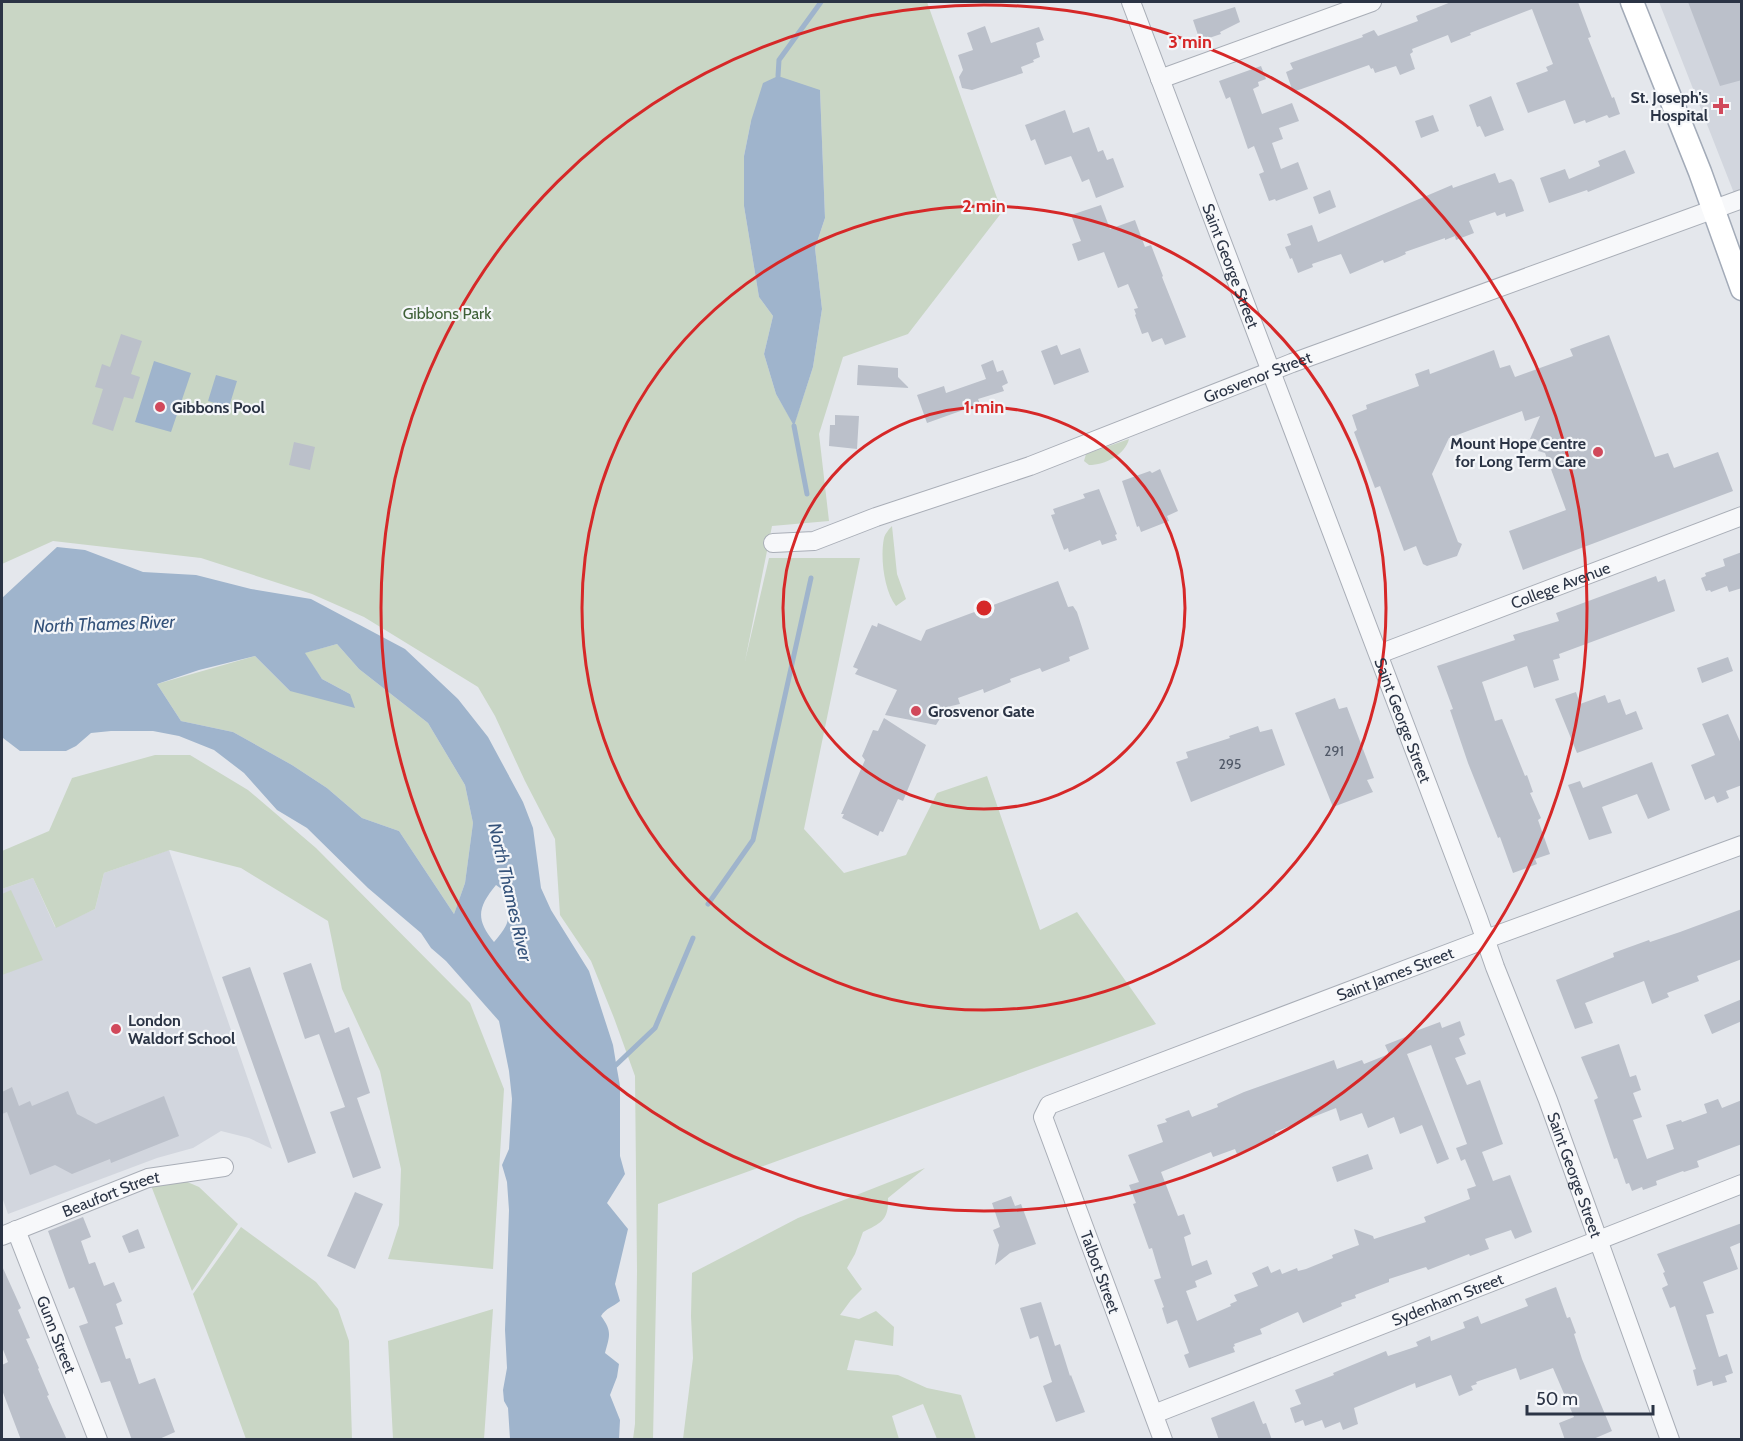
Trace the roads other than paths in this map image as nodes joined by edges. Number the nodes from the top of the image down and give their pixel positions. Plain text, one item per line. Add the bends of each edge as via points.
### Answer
1 (1131, 2) edge
2 (1372, 2) edge
3 (1632, 2) edge
4 (1160, 79) junction
5 (1742, 199) edge
6 (1713, 210) junction
7 (1742, 289) edge
8 (1271, 371) junction
9 (1742, 516) edge
10 (773, 543) dead end
11 (1378, 654) junction
12 (1742, 845) edge
13 (1486, 939) junction
14 (1049, 1105) joint
15 (224, 1167) dead end
16 (1742, 1184) edge
17 (9, 1233) edge
18 (1597, 1239) junction
19 (1154, 1414) junction
20 (98, 1440) edge
21 (1163, 1440) edge
22 (1670, 1440) edge

1 - 4 street, Saint George Street
2 - 4 street
3 - 6 main road
4 - 8 street, Saint George Street
5 - 6 street, Grosvenor Street
6 - 7 main road
6 - 8 street, Grosvenor Street
8 - 10 street, Grosvenor Street via 1052,458 814,541
8 - 11 street, Saint George Street
9 - 11 street, College Avenue
11 - 13 street, Saint George Street
12 - 13 street, Saint James Street
13 - 14 street, Saint James Street
13 - 18 street, Saint George Street
14 - 19 street, Talbot Street via 1043,1117
15 - 17 street, Beaufort Street via 148,1178
16 - 18 street, Sydenham Street
17 - 20 street, Gunn Street
18 - 19 street, Sydenham Street
18 - 22 street, Saint George Street
19 - 21 street, Talbot Street

